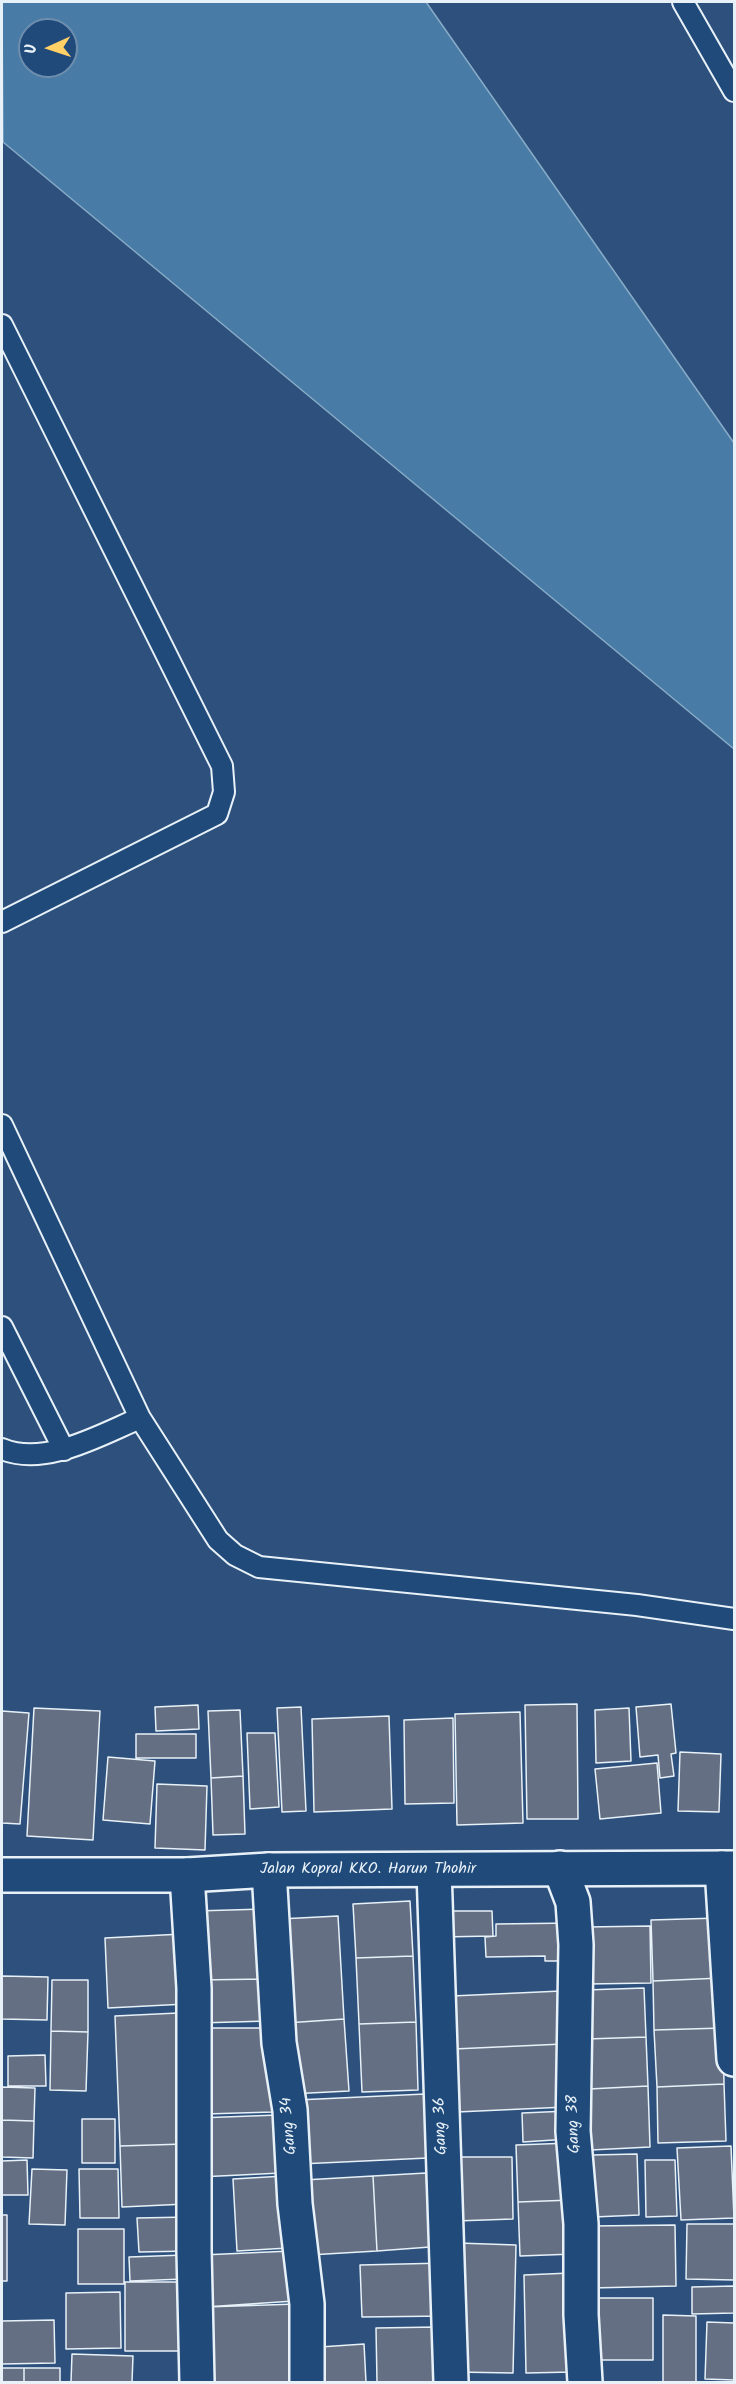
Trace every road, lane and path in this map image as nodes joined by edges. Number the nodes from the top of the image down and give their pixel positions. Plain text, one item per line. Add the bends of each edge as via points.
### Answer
1 (683, 2) edge
2 (735, 91) edge
3 (2, 325) edge
4 (2, 922) edge
5 (2, 1125) edge
6 (2, 1327) edge
7 (140, 1418) junction
8 (2, 1449) edge
9 (64, 1450) junction
10 (735, 1619) edge
11 (560, 1868) junction
12 (728, 1868) edge
13 (269, 1870) junction
14 (434, 1870) junction
15 (2, 1875) edge
16 (187, 1875) junction
17 (735, 2059) edge
18 (197, 2382) edge
19 (307, 2382) edge
20 (451, 2382) edge
21 (585, 2382) edge

1 - 2 lane
3 - 4 lane via 222,766 224,792 217,814
5 - 7 lane
6 - 9 lane
7 - 9 lane
7 - 10 lane via 218,1540 234,1555 259,1567 637,1605
8 - 9 lane via 16,1455
11 - 12 street, Jalan Kopral KKO. Harun Thohir
11 - 14 street, Jalan Kopral KKO. Harun Thohir
11 - 21 street, Gang 38 via 573,1902 576,1945 573,2131 581,2223
12 - 17 street
13 - 14 street, Jalan Kopral KKO. Harun Thohir
13 - 16 street, Jalan Kopral KKO. Harun Thohir
13 - 19 street, Gang 34 via 279,2043 290,2110 295,2204 307,2304
14 - 20 street, Gang 36
15 - 16 street, Jalan Kopral KKO. Harun Thohir
16 - 18 street via 194,1988

